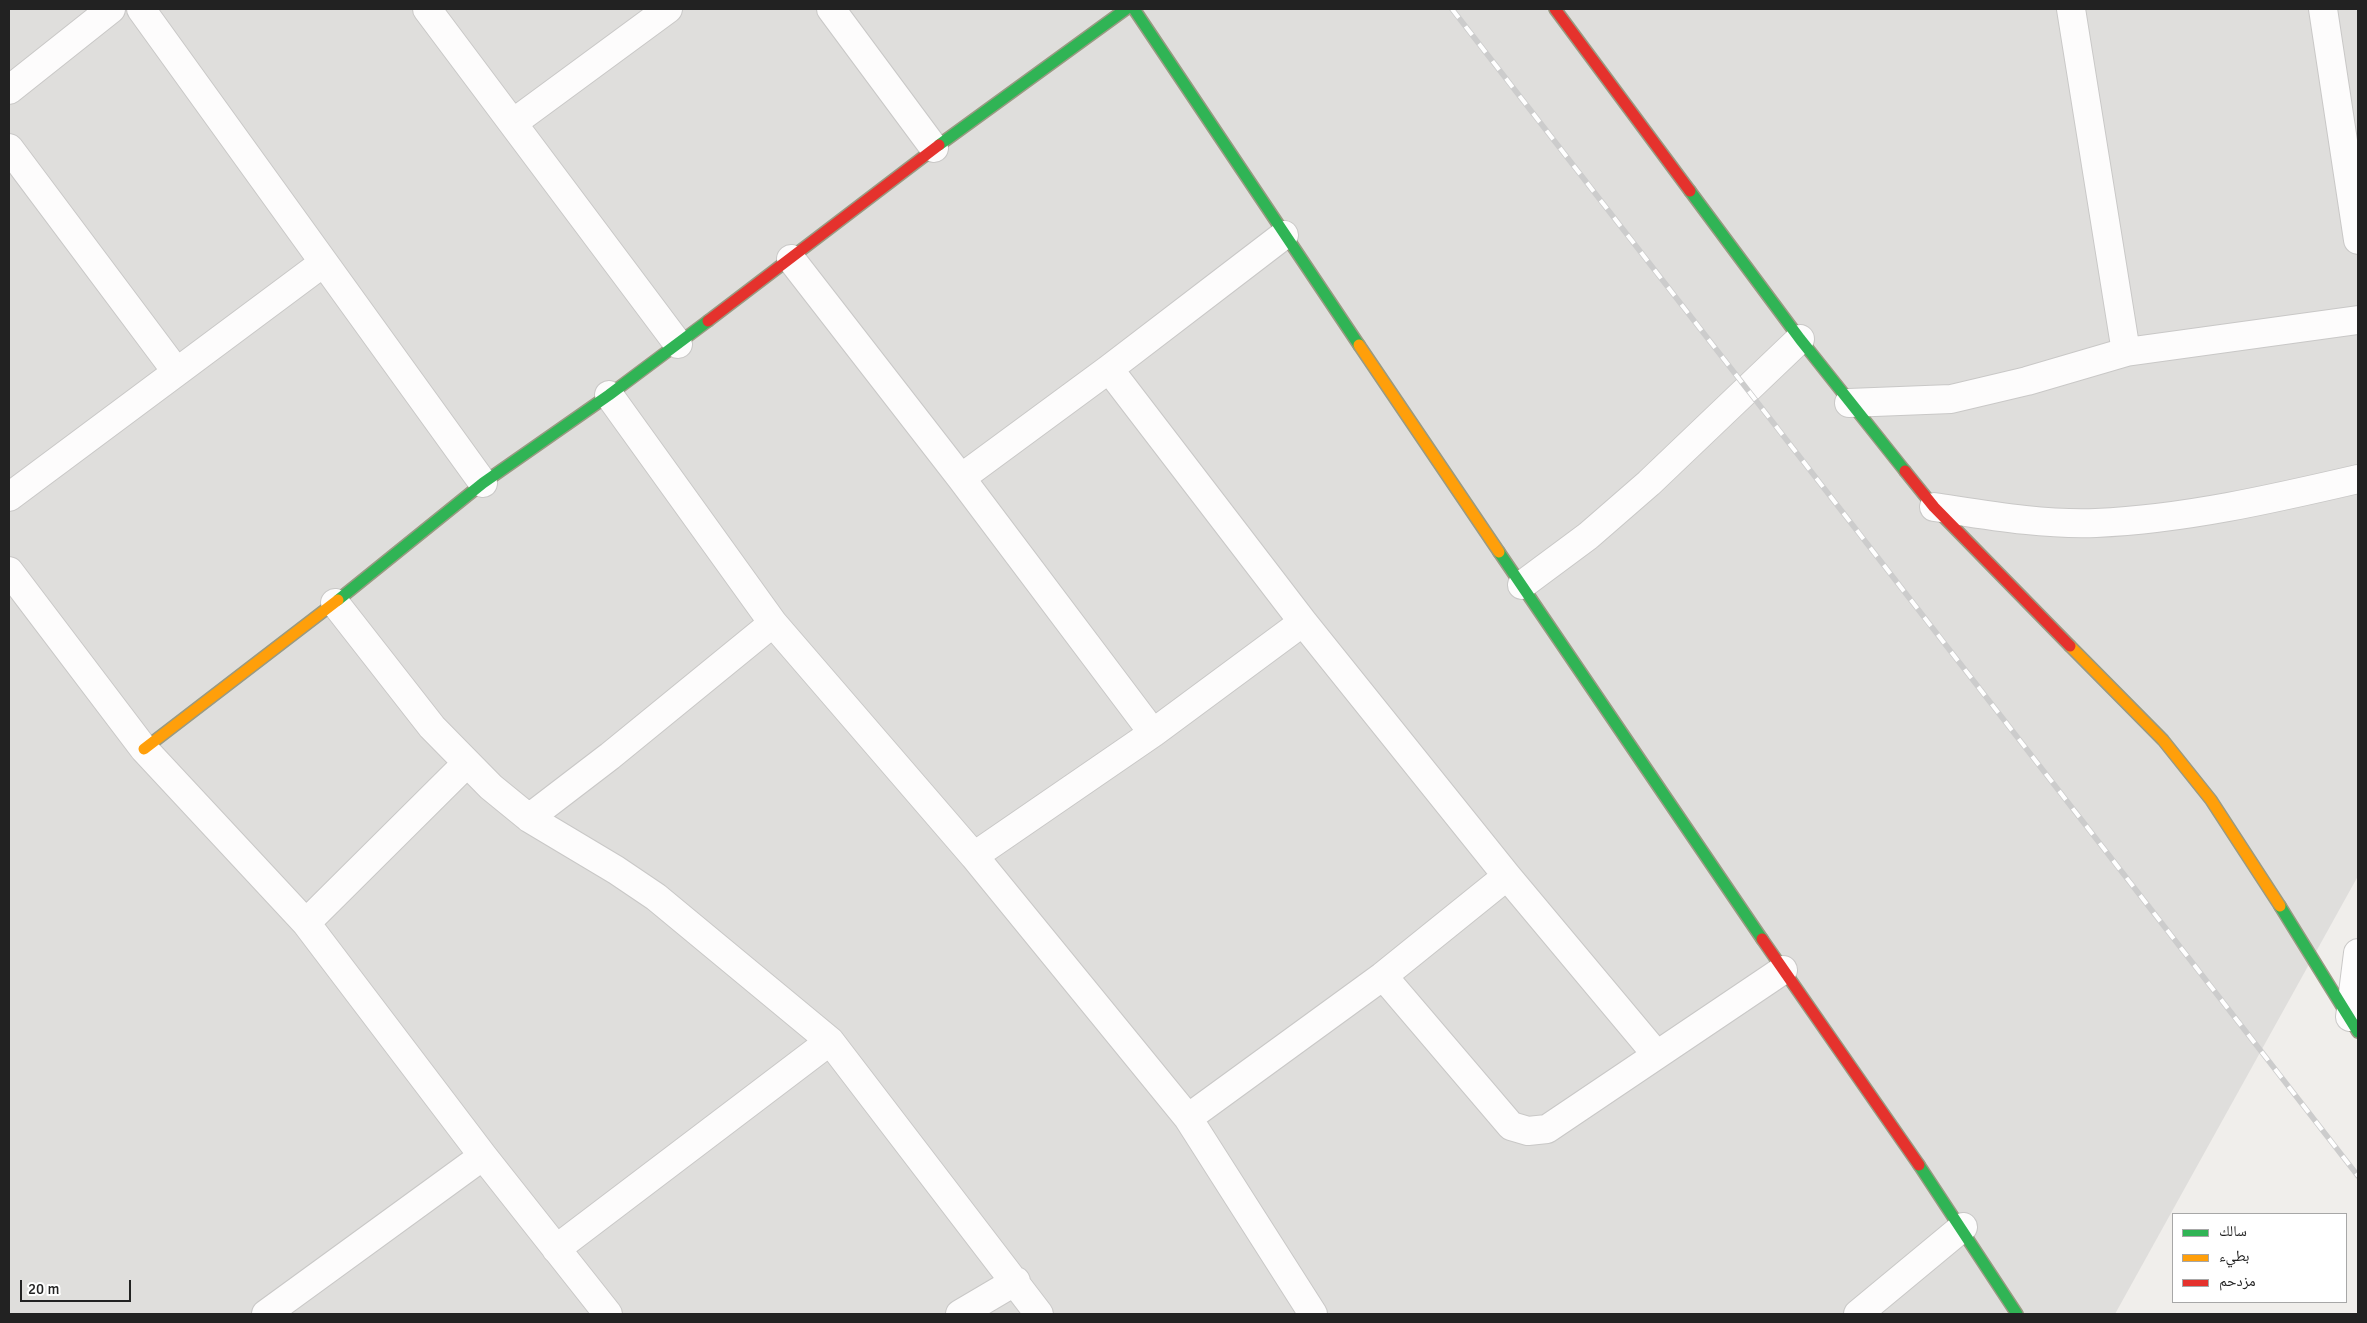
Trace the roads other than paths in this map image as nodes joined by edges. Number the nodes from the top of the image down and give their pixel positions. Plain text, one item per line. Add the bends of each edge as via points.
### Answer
1 (111, 9) edge
2 (141, 9) edge
3 (428, 9) edge
4 (668, 9) edge
5 (831, 9) edge
6 (1126, 9) edge
7 (1134, 9) edge
8 (1555, 9) edge
9 (2071, 9) edge
10 (2323, 9) edge
11 (9, 90) edge
12 (513, 123) junction
13 (9, 148) edge
14 (934, 148) junction
15 (1284, 235) junction
16 (2358, 240) edge
17 (791, 259) junction
18 (323, 263) junction
19 (2358, 320) edge
20 (1800, 339) junction
21 (678, 344) junction
22 (2126, 352) junction
23 (1109, 369) junction
24 (176, 371) junction
25 (609, 395) junction
26 (1849, 403) junction
27 (961, 478) junction
28 (2358, 479) edge
29 (483, 483) junction
30 (9, 496) edge
31 (1934, 507) junction
32 (9, 571) edge
33 (1522, 585) junction
34 (335, 603) junction
35 (1304, 622) junction
36 (773, 623) junction
37 (1152, 733) junction
38 (144, 749) junction
39 (466, 764) junction
40 (529, 818) junction
41 (974, 856) junction
42 (1507, 876) junction
43 (306, 923) junction
44 (2358, 953) edge
45 (1783, 970) junction
46 (1383, 976) junction
47 (2354, 1024) edge
48 (830, 1041) junction
49 (1656, 1054) junction
50 (1188, 1118) junction
51 (483, 1156) junction
52 (1963, 1227) junction
53 (556, 1249) junction
54 (1016, 1281) junction
55 (266, 1314) edge
56 (608, 1314) edge
57 (960, 1314) edge
58 (1040, 1314) edge
59 (1313, 1314) edge
60 (1858, 1314) edge
61 (2017, 1314) edge

1 - 11 street
2 - 18 street
3 - 12 street
4 - 12 street
5 - 14 street
6 - 14 street
7 - 15 street
8 - 20 street
9 - 22 street
10 - 16 street
12 - 21 street
13 - 24 street
14 - 17 street
15 - 23 street
15 - 33 street
17 - 21 street
17 - 27 street
18 - 24 street
18 - 29 street
19 - 22 street
20 - 26 street
20 - 33 street via 1649,483 1588,536
21 - 25 street
22 - 26 street via 2028,381 1951,399
23 - 27 street
23 - 35 street
24 - 30 street
25 - 29 street
25 - 36 street
26 - 31 street
27 - 37 street
28 - 31 street via 2189,514 2096,523 2028,521
29 - 34 street
31 - 47 street via 2164,740 2211,800
32 - 38 street
33 - 45 street
34 - 38 street
34 - 39 street via 432,727
35 - 37 street
35 - 42 street
36 - 40 street
36 - 41 street
37 - 41 street
38 - 43 street
39 - 40 street
39 - 43 street
40 - 48 street via 656,897
41 - 50 street
42 - 46 street
42 - 49 street
43 - 51 street
44 - 47 street
45 - 49 street
45 - 52 street
46 - 49 street via 1510,1126 1528,1131 1547,1129
46 - 50 street
48 - 53 street
48 - 54 street
50 - 59 street
51 - 53 street
51 - 55 street
52 - 60 street
52 - 61 street
53 - 56 street
54 - 57 street
54 - 58 street

